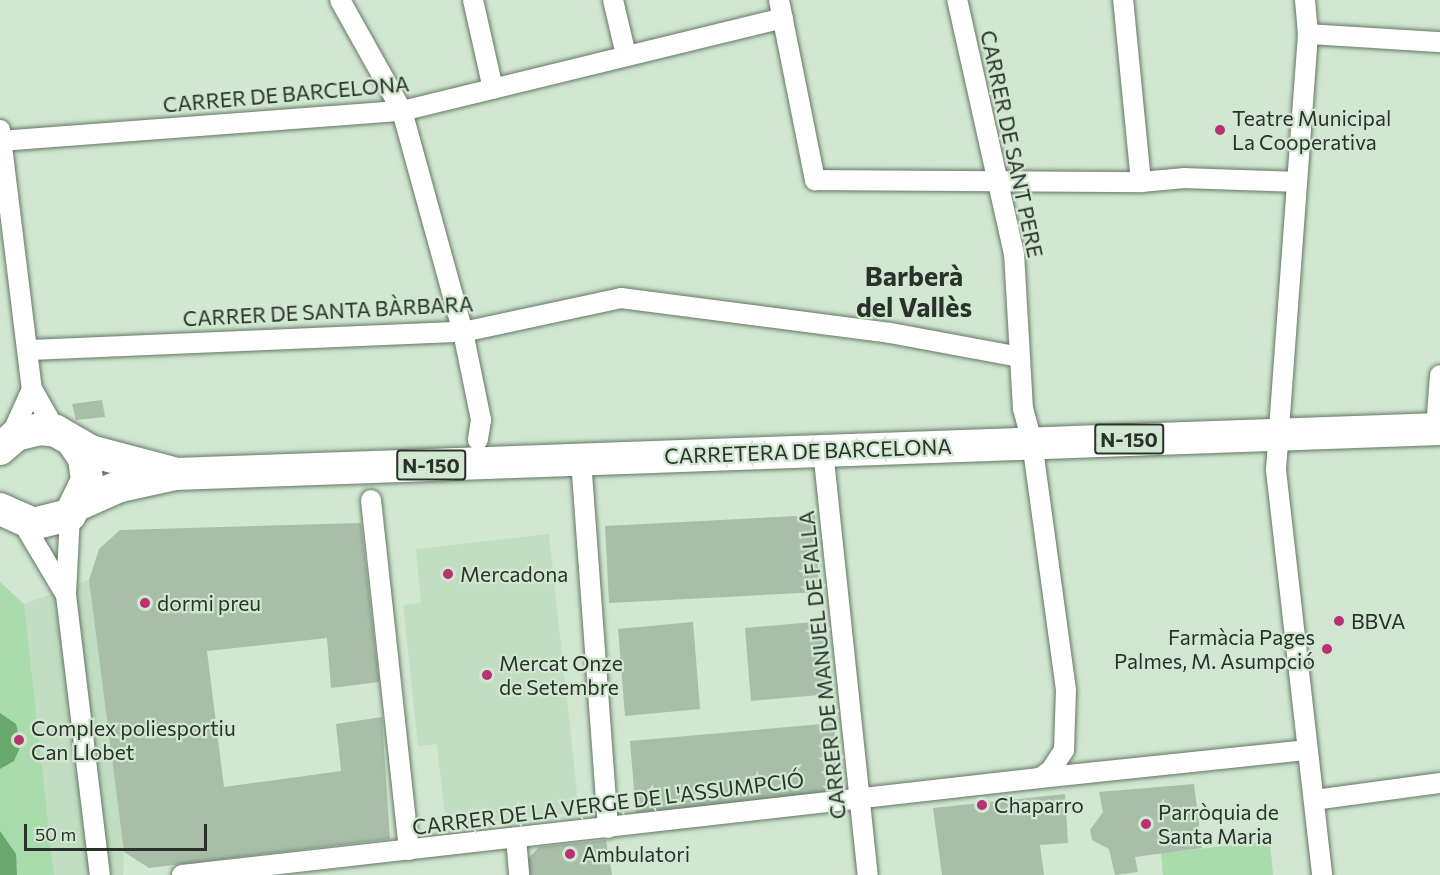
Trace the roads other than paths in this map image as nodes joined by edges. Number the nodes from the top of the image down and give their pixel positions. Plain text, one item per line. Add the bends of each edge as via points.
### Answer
1 (340, 0) edge
2 (473, 0) edge
3 (613, 0) edge
4 (957, 0) edge
5 (1123, 0) edge
6 (1305, 0) edge
7 (781, 9) edge
8 (1308, 34) junction
9 (1440, 42) edge
10 (626, 55) junction
11 (493, 89) junction
12 (402, 111) junction
13 (0, 138) edge
14 (995, 182) junction
15 (1141, 182) junction
16 (1297, 182) junction
17 (463, 332) junction
18 (28, 350) junction
19 (1019, 357) junction
20 (1440, 375) edge
21 (32, 389) junction
22 (1438, 429) edge
23 (1280, 434) junction
24 (66, 438) junction
25 (478, 440) dead end
26 (1032, 442) junction
27 (4, 444) edge
28 (823, 450) junction
29 (581, 460) junction
30 (175, 474) junction
31 (371, 500) dead end
32 (75, 510) junction
33 (6, 513) edge
34 (66, 595) junction
35 (1308, 750) junction
36 (1040, 778) junction
37 (1440, 783) edge
38 (860, 798) junction
39 (1314, 800) junction
40 (608, 828) junction
41 (516, 838) junction
42 (409, 850) junction
43 (100, 875) edge
44 (182, 875) edge
45 (519, 875) edge
46 (868, 875) edge
47 (1322, 875) edge

1 - 12 street
2 - 11 street
3 - 10 street
4 - 14 street, CARRER DE SANT PERE
5 - 15 street
6 - 8 street
7 - 10 street, CARRER DE BARCELONA
7 - 14 street via 815,180
8 - 9 street
8 - 16 street
10 - 11 street, CARRER DE BARCELONA
11 - 12 street, CARRER DE BARCELONA
12 - 13 street, CARRER DE BARCELONA
12 - 17 street
13 - 18 street
14 - 15 street
14 - 19 street, CARRER DE SANT PERE via 1014,254
15 - 16 street
16 - 23 street
17 - 18 street, CARRER DE SANTA BÀRBARA
17 - 19 street, CARRER DE SANTA BÀRBARA via 621,298 890,333
17 - 25 street via 481,420
18 - 21 street
19 - 26 street, CARRER DE SANT PERE via 1023,409
20 - 22 street
21 - 24 street
21 - 27 street
22 - 23 main road, CARRETERA DE BARCELONA / N-150
23 - 26 main road, CARRETERA DE BARCELONA / N-150
23 - 35 street via 1276,470
24 - 27 main road, N-150 via 28,430
24 - 30 main road, N-150
24 - 32 main road via 87,468
26 - 28 main road, CARRETERA DE BARCELONA / N-150
26 - 36 street, CARRER DE SANT PERE via 1066,690 1064,750
28 - 29 main road, CARRETERA DE BARCELONA / N-150
28 - 38 street, CARRER DE MANUEL DE FALLA
29 - 30 main road, CARRETERA DE BARCELONA / N-150
29 - 40 street
30 - 32 main road, N-150 via 120,486
31 - 42 street
32 - 33 main road, N-150 via 42,524
32 - 34 street
33 - 34 street
34 - 43 street
35 - 36 street, CARRER DE LA VERGE DE L'ASSUMPCIÓ
35 - 39 street
36 - 38 street, CARRER DE LA VERGE DE L'ASSUMPCIÓ
37 - 39 street
38 - 40 street, CARRER DE LA VERGE DE L'ASSUMPCIÓ
38 - 46 street, CARRER DE MANUEL DE FALLA
39 - 47 street
40 - 41 street, CARRER DE LA VERGE DE L'ASSUMPCIÓ
41 - 42 street, CARRER DE LA VERGE DE L'ASSUMPCIÓ
41 - 45 street
42 - 44 street, CARRER DE LA VERGE DE L'ASSUMPCIÓ

